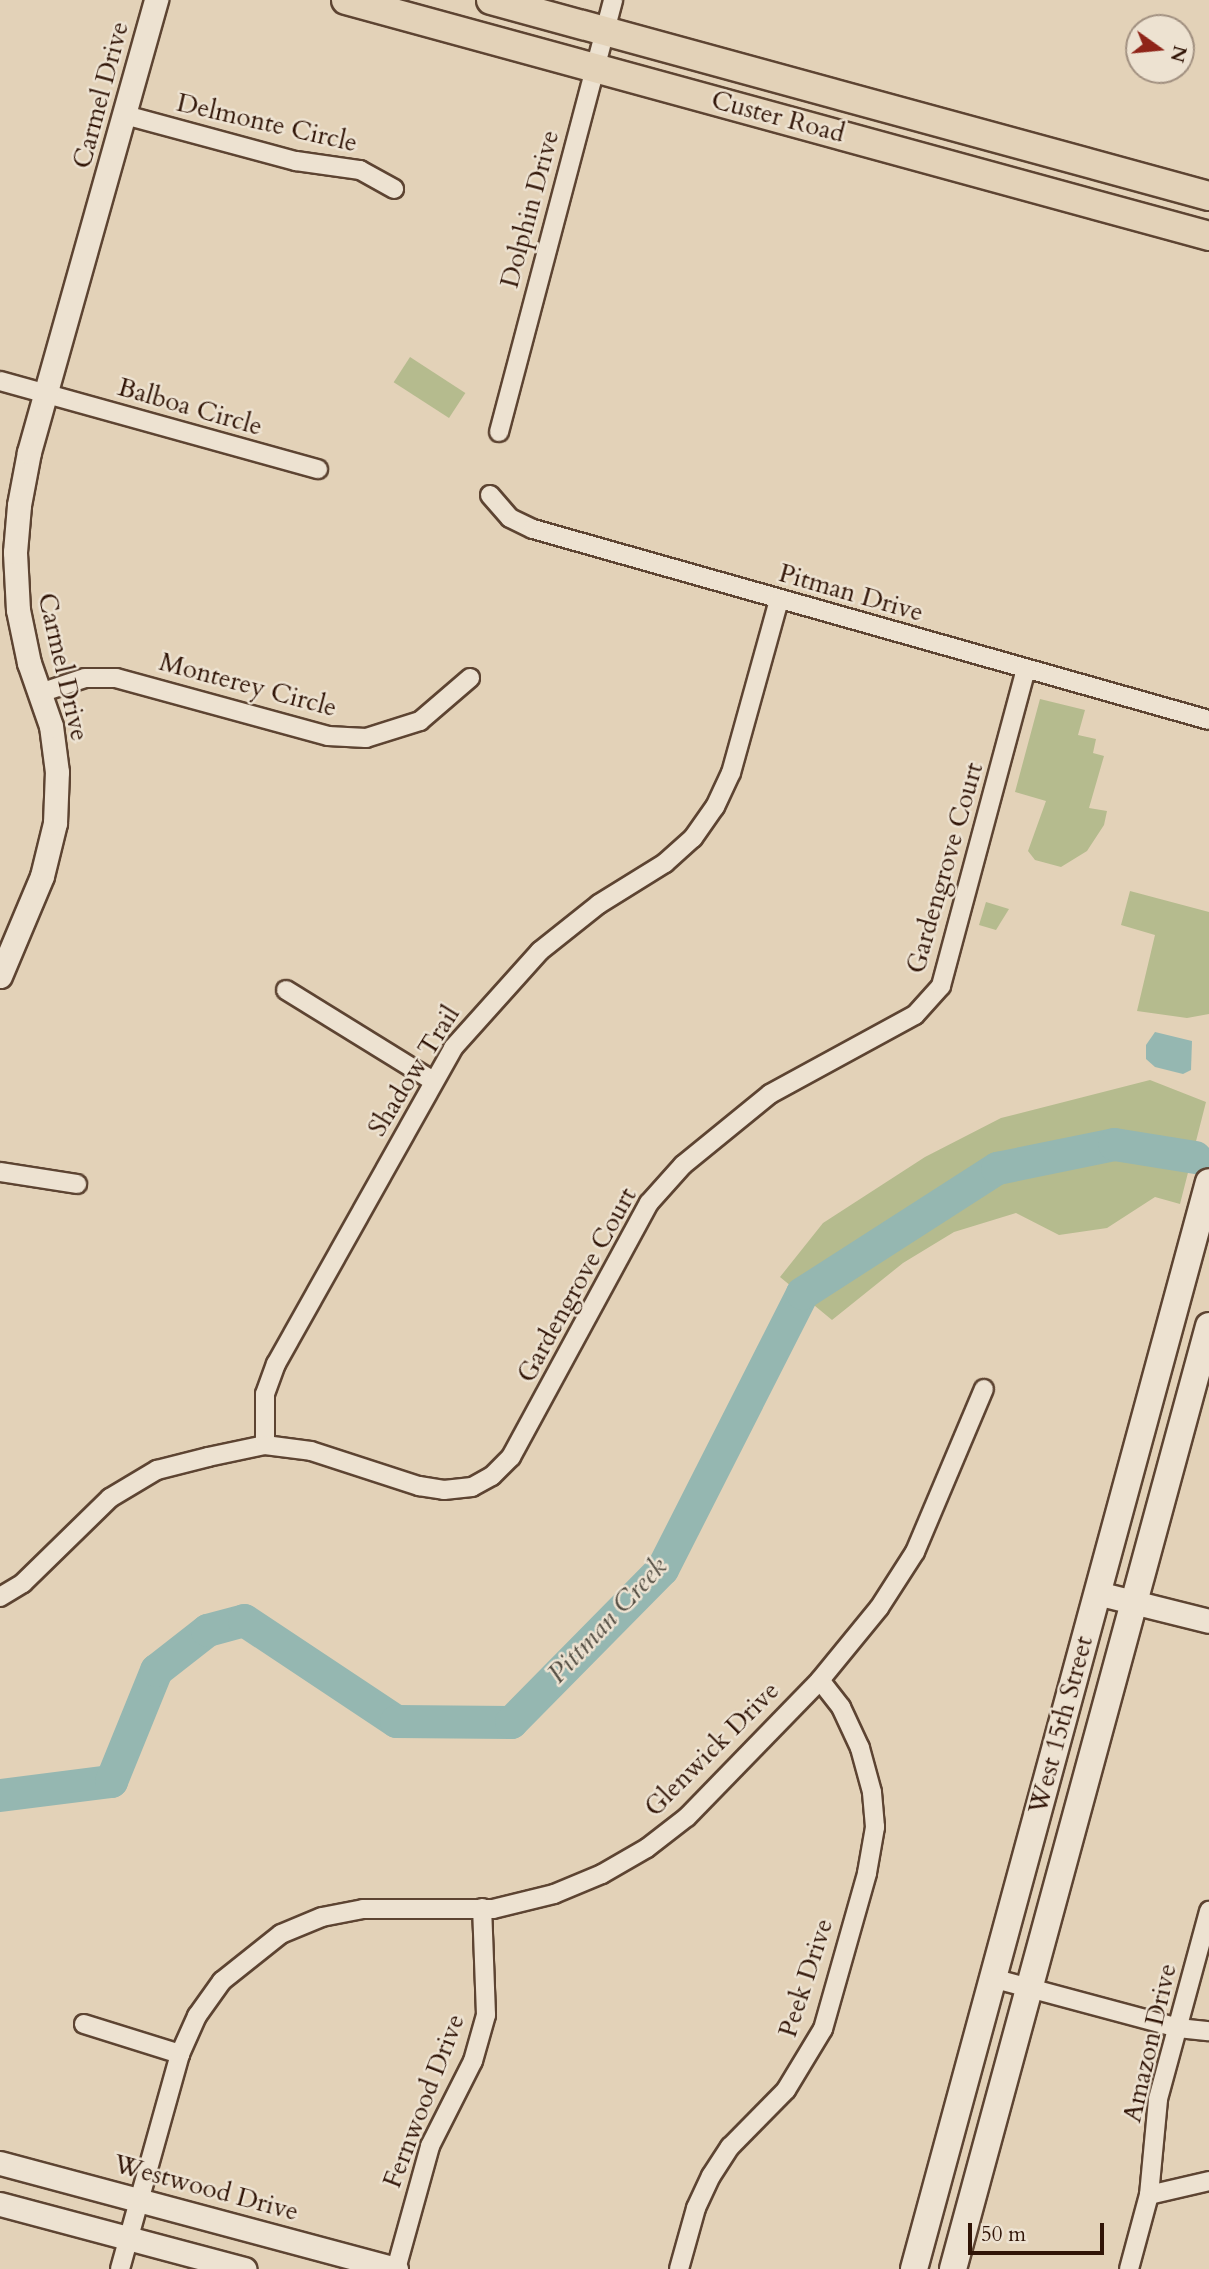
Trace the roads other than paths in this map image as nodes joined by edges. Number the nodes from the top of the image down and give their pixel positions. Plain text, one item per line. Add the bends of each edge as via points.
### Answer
1 (156, 0) edge
2 (346, 0) edge
3 (491, 0) edge
4 (613, 0) edge
5 (604, 31) junction
6 (594, 68) junction
7 (881, 107) junction
8 (125, 115) junction
9 (872, 142) junction
10 (1176, 187) junction
11 (394, 189) dead end
12 (1209, 196) edge
13 (1165, 224) junction
14 (1209, 236) edge
15 (0, 381) edge
16 (47, 394) junction
17 (499, 432) dead end
18 (318, 469) dead end
19 (490, 495) dead end
20 (779, 600) junction
21 (1026, 669) junction
22 (471, 678) dead end
23 (40, 693) junction
24 (1209, 720) edge
25 (0, 976) edge
26 (286, 990) dead end
27 (432, 1080) junction
28 (0, 1172) edge
29 (77, 1184) dead end
30 (1207, 1190) edge
31 (1209, 1326) edge
32 (984, 1389) dead end
33 (265, 1445) junction
34 (1097, 1592) junction
35 (0, 1597) edge
36 (1135, 1603) junction
37 (1209, 1621) edge
38 (820, 1680) junction
39 (482, 1909) junction
40 (1209, 1911) edge
41 (992, 1978) junction
42 (1029, 1988) junction
43 (84, 2024) dead end
44 (1178, 2028) junction
45 (1209, 2031) edge
46 (180, 2054) junction
47 (0, 2163) edge
48 (1209, 2181) edge
49 (1149, 2196) junction
50 (140, 2200) junction
51 (0, 2204) edge
52 (129, 2239) junction
53 (120, 2269) edge
54 (244, 2269) edge
55 (396, 2269) edge
56 (679, 2269) edge
57 (914, 2269) edge
58 (953, 2269) edge
59 (1129, 2269) edge

1 - 8 street, Carmel Drive
2 - 6 main road, Custer Road
3 - 5 main road, Custer Road
4 - 5 street, Dolphin Drive
5 - 6 street, Dolphin Drive
5 - 7 main road, Custer Road
6 - 9 main road, Custer Road
6 - 17 street, Dolphin Drive
7 - 9 main road
7 - 10 main road, Custer Road
8 - 11 street, Delmonte Circle via 296,161 360,170
8 - 16 street, Carmel Drive
9 - 13 main road, Custer Road
10 - 12 main road, Custer Road
10 - 13 main road
13 - 14 main road, Custer Road
15 - 16 street, Balboa Circle
16 - 18 street, Balboa Circle
16 - 23 street, Carmel Drive via 29,452 15,552 18,610
19 - 20 street, Pitman Drive via 510,518 533,529
20 - 21 street, Pitman Drive
20 - 27 street, Shadow Trail via 731,773 693,838 540,951 486,1006
21 - 24 street, Pitman Drive
21 - 33 street, Gardengrove Court via 941,986 915,1014 770,1094 682,1165 649,1203 511,1457 472,1487 444,1490 311,1451
22 - 23 street, Monterey Circle via 420,721 366,738 328,736 116,678 85,678
23 - 25 street, Carmel Drive via 57,772 55,823 42,876
26 - 27 street
27 - 33 street, Shadow Trail via 276,1364 265,1394
28 - 29 street
30 - 34 main road, West 15th Street
31 - 36 main road, West 15th Street
32 - 38 street, Glenwick Drive via 915,1552 878,1608
33 - 35 street, Gardengrove Court via 157,1471 110,1498 23,1583
34 - 36 street
34 - 41 main road, West 15th Street
36 - 37 street
36 - 42 main road, West 15th Street
38 - 39 street, Glenwick Drive via 687,1816 647,1848 554,1894
38 - 56 street, Peek Drive via 841,1707 860,1748 872,1792 875,1827 867,1873 823,2029 786,2090 730,2147 711,2176 696,2208
39 - 46 street, Glenwick Drive via 363,1909 322,1917 281,1934 222,1981 197,2016
39 - 55 street, Fernwood Drive via 486,2015 473,2061 429,2146
40 - 44 street, Amazon Drive
41 - 42 street
41 - 57 main road, West 15th Street
42 - 44 street
42 - 58 main road, West 15th Street
43 - 46 street
44 - 45 street
44 - 49 street, Amazon Drive via 1158,2099
46 - 50 street, Glenwick Drive
47 - 50 street, Westwood Drive
48 - 49 street
49 - 59 street, Amazon Drive
50 - 52 street, Glenwick Drive
50 - 55 street, Westwood Drive
51 - 52 street
52 - 53 street, Glenwick Drive
52 - 54 street

